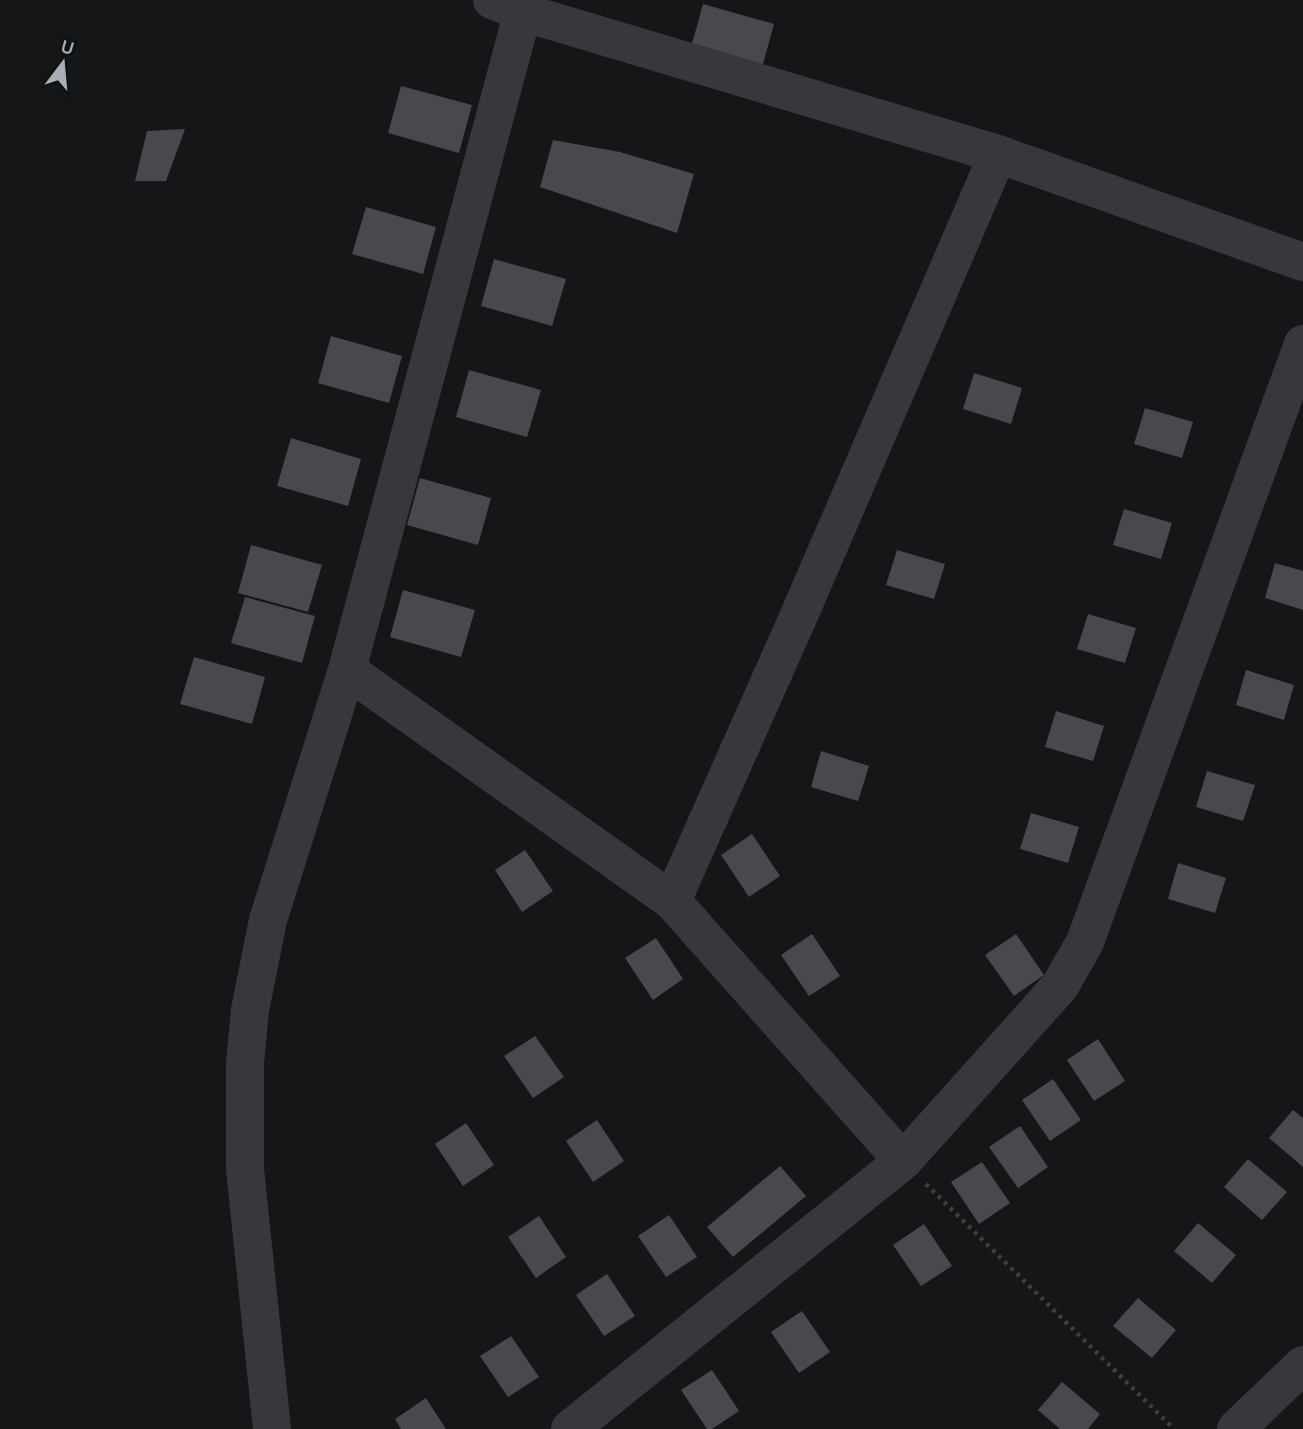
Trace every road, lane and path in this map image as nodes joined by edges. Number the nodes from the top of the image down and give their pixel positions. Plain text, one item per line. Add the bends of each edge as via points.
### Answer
1 (514, 4) edge
2 (998, 154) junction
3 (1303, 262) edge
4 (1303, 344) edge
5 (347, 670) junction
6 (672, 901) junction
7 (903, 1161) junction
8 (1303, 1365) edge
9 (272, 1429) edge
10 (569, 1429) edge
11 (1174, 1429) edge
12 (1236, 1429) edge

1 - 2 street
1 - 5 street
2 - 3 street
2 - 6 street
4 - 7 street via 1074,965
5 - 6 street
5 - 9 street via 268,920 246,1050 245,1169
6 - 7 street
7 - 10 street
7 - 11 path
8 - 12 street

